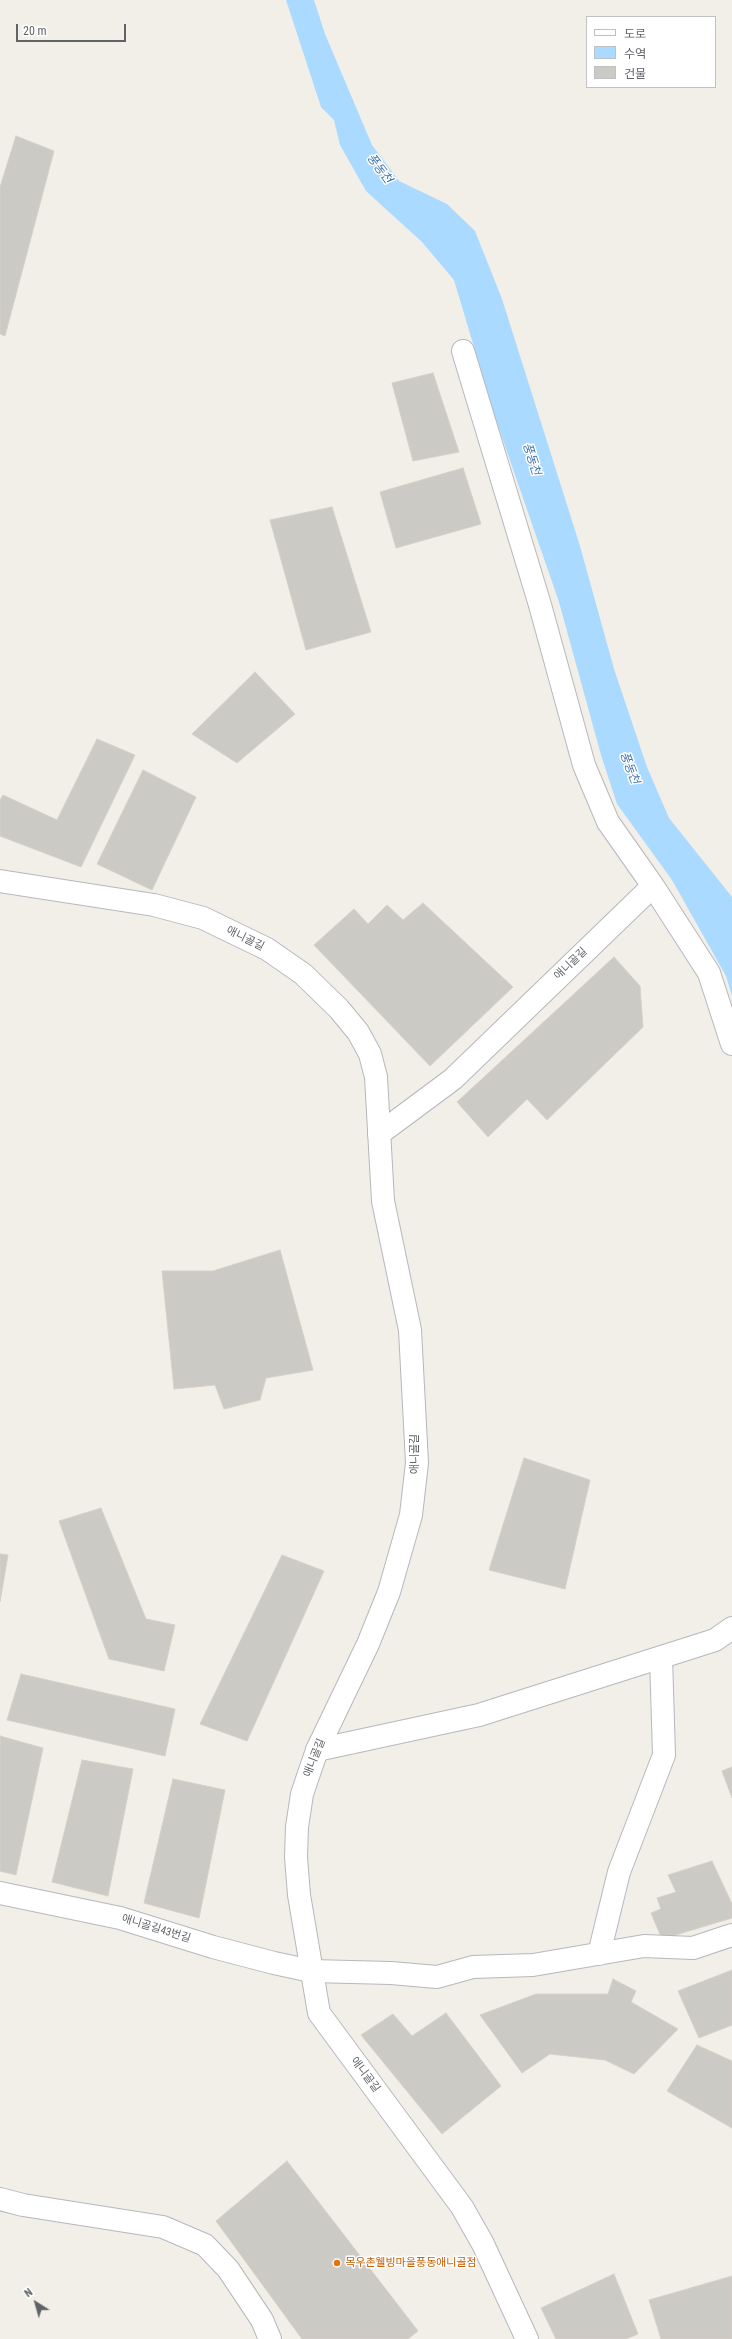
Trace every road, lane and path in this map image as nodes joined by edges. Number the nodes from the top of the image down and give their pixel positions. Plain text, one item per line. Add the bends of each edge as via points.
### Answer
1 (463, 351) dead end
2 (0, 881) edge
3 (653, 886) junction
4 (732, 1044) edge
5 (379, 1134) junction
6 (732, 1628) edge
7 (661, 1657) junction
8 (317, 1750) junction
9 (0, 1893) edge
10 (732, 1935) edge
11 (599, 1954) junction
12 (311, 1971) junction
13 (0, 2199) edge
14 (270, 2339) edge
15 (527, 2339) edge

1 - 3 street via 540,604 584,765 608,822
2 - 5 street, 애니골길 via 161,907 203,918 267,949 303,974 339,1009 358,1032 370,1054 376,1077
3 - 4 street via 710,973
3 - 5 street, 애니골길 via 453,1079
5 - 8 street, 애니골길 via 386,1223 410,1330 417,1463 411,1515 389,1592 368,1644
6 - 7 street via 715,1640
7 - 8 street via 479,1715
7 - 11 street via 664,1755 619,1872
8 - 12 street, 애니골길 via 302,1794 296,1857 298,1895
9 - 12 street, 애니골길43번길 via 120,1918 274,1964
10 - 11 street, 애니골길43번길 via 693,1948 644,1946
11 - 12 street, 애니골길43번길 via 533,1965 473,1967 437,1977
12 - 15 street, 애니골길 via 319,2013 462,2207 483,2244
13 - 14 street via 23,2206 163,2227 205,2245 228,2269 262,2320

